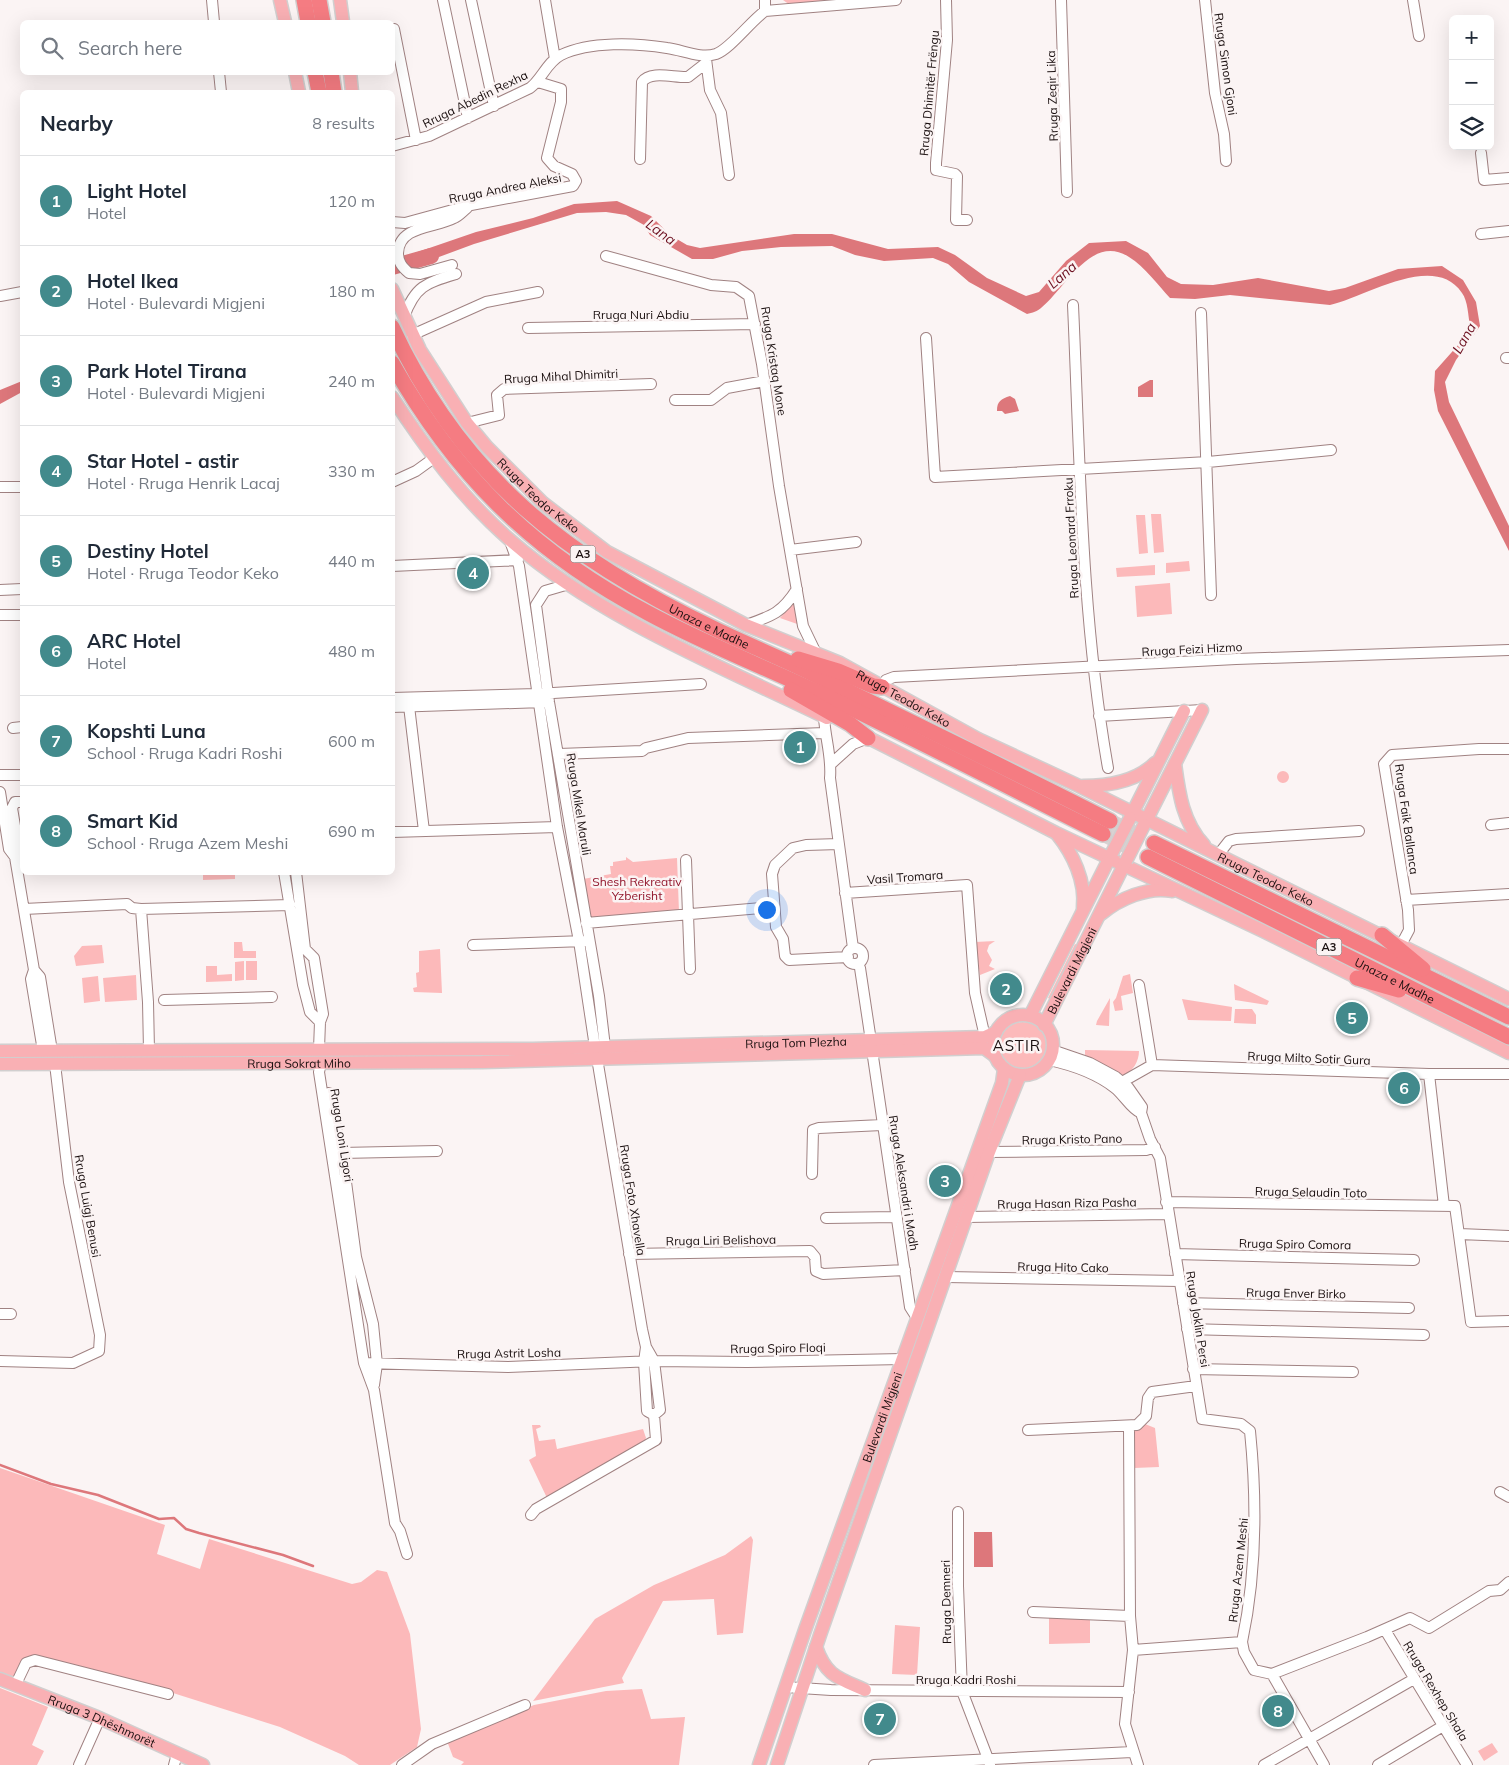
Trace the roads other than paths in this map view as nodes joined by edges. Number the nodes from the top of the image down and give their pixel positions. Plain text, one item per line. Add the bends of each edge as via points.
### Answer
1 (212, 0) edge
2 (280, 0) edge
3 (304, 0) edge
4 (319, 0) edge
5 (340, 0) edge
6 (443, 0) edge
7 (471, 0) edge
8 (545, 0) edge
9 (765, 0) edge
10 (896, 0) edge
11 (946, 0) edge
12 (1061, 0) edge
13 (1205, 0) edge
14 (1413, 0) edge
15 (765, 11) junction
16 (214, 20) edge
17 (285, 20) edge
18 (308, 20) edge
19 (323, 20) edge
20 (343, 20) edge
21 (395, 34) edge
22 (1419, 36) dead end
23 (555, 59) junction
24 (706, 59) junction
25 (219, 75) edge
26 (295, 75) edge
27 (316, 75) edge
28 (331, 75) edge
29 (350, 75) edge
30 (538, 82) junction
31 (221, 90) edge
32 (298, 90) edge
33 (319, 90) edge
34 (334, 90) edge
35 (352, 90) edge
36 (494, 106) junction
37 (468, 118) junction
38 (416, 140) junction
39 (395, 145) edge
40 (1481, 153) dead end
41 (640, 159) dead end
42 (1226, 160) dead end
43 (729, 174) dead end
44 (1509, 178) edge
45 (1067, 192) dead end
46 (472, 205) junction
47 (967, 220) dead end
48 (395, 222) edge
49 (1509, 231) edge
50 (1481, 234) dead end
51 (606, 256) dead end
52 (20, 292) edge
53 (538, 292) dead end
54 (0, 296) edge
55 (395, 296) edge
56 (1073, 305) dead end
57 (1201, 313) dead end
58 (404, 316) junction
59 (755, 324) junction
60 (528, 328) dead end
61 (395, 333) edge
62 (412, 335) junction
63 (926, 338) dead end
64 (395, 368) edge
65 (765, 381) junction
66 (651, 384) dead end
67 (675, 400) dead end
68 (395, 401) edge
69 (468, 423) junction
70 (1331, 450) dead end
71 (434, 458) junction
72 (1208, 462) junction
73 (1080, 470) junction
74 (395, 481) edge
75 (0, 487) edge
76 (20, 487) edge
77 (510, 540) junction
78 (856, 542) dead end
79 (790, 550) junction
80 (518, 560) junction
81 (395, 566) edge
82 (568, 584) junction
83 (20, 589) edge
84 (798, 589) junction
85 (0, 590) edge
86 (1211, 595) dead end
87 (0, 615) edge
88 (20, 615) edge
89 (746, 624) junction
90 (712, 635) junction
91 (1509, 650) edge
92 (815, 651) junction
93 (1092, 668) junction
94 (701, 684) dead end
95 (882, 687) junction
96 (538, 698) junction
97 (549, 698) junction
98 (395, 699) edge
99 (408, 702) junction
100 (395, 706) edge
101 (1202, 710) joint
102 (1184, 711) junction
103 (1099, 716) junction
104 (824, 717) junction
105 (825, 733) junction
106 (868, 738) junction
107 (1509, 749) edge
108 (559, 754) junction
109 (1160, 758) junction
110 (832, 764) junction
111 (1175, 764) junction
112 (1108, 768) dead end
113 (0, 775) edge
114 (20, 775) edge
115 (1080, 786) junction
116 (0, 792) edge
117 (20, 802) edge
118 (1131, 815) junction
119 (1146, 822) junction
120 (1509, 823) edge
121 (1491, 824) dead end
122 (557, 827) junction
123 (1107, 828) tunnel mouth
124 (1359, 831) dead end
125 (395, 832) edge
126 (424, 832) junction
127 (1056, 833) junction
128 (839, 844) junction
129 (8, 852) edge
130 (1214, 852) junction
131 (1111, 856) junction
132 (686, 860) dead end
133 (1125, 863) junction
134 (285, 875) edge
135 (296, 875) edge
136 (845, 893) junction
137 (1184, 893) junction
138 (1509, 894) edge
139 (1406, 900) junction
140 (290, 905) junction
141 (774, 907) junction
142 (24, 909) junction
143 (141, 910) junction
144 (688, 914) junction
145 (1081, 915) junction
146 (1099, 916) junction
147 (586, 923) junction
148 (1382, 936) junction
149 (584, 941) junction
150 (472, 945) dead end
151 (1401, 945) junction
152 (860, 968) dead end
153 (690, 969) dead end
154 (1357, 978) junction
155 (1437, 982) junction
156 (1139, 985) dead end
157 (272, 996) dead end
158 (1430, 997) junction
159 (1509, 998) edge
160 (164, 1000) dead end
161 (1030, 1016) junction
162 (1509, 1017) edge
163 (320, 1022) junction
164 (1044, 1025) junction
165 (991, 1034) junction
166 (1509, 1037) edge
167 (871, 1046) junction
168 (320, 1049) junction
169 (149, 1050) junction
170 (0, 1051) edge
171 (600, 1052) junction
172 (1509, 1054) edge
173 (50, 1055) junction
174 (1050, 1055) junction
175 (995, 1056) junction
176 (321, 1063) junction
177 (0, 1064) edge
178 (1152, 1065) junction
179 (1004, 1069) junction
180 (1429, 1074) junction
181 (1509, 1074) edge
182 (1020, 1075) junction
183 (1119, 1085) junction
184 (882, 1125) junction
185 (1154, 1147) junction
186 (437, 1151) dead end
187 (990, 1152) junction
188 (341, 1153) junction
189 (812, 1174) dead end
190 (1166, 1202) junction
191 (1444, 1206) junction
192 (1168, 1214) junction
193 (897, 1217) junction
194 (967, 1217) junction
195 (826, 1218) dead end
196 (1459, 1234) junction
197 (1509, 1236) edge
198 (629, 1254) junction
199 (1175, 1254) junction
200 (1414, 1260) dead end
201 (905, 1270) junction
202 (946, 1278) junction
203 (1179, 1281) junction
204 (1183, 1303) junction
205 (1409, 1308) dead end
206 (0, 1314) edge
207 (11, 1314) dead end
208 (917, 1318) junction
209 (1509, 1321) edge
210 (1187, 1329) junction
211 (1424, 1335) dead end
212 (903, 1359) junction
213 (0, 1361) edge
214 (649, 1361) junction
215 (364, 1363) junction
216 (377, 1364) junction
217 (1194, 1369) junction
218 (1353, 1372) dead end
219 (374, 1385) junction
220 (1196, 1386) junction
221 (1129, 1426) junction
222 (1028, 1430) dead end
223 (958, 1512) dead end
224 (531, 1515) dead end
225 (406, 1554) dead end
226 (1509, 1582) edge
227 (1033, 1612) dead end
228 (1130, 1616) junction
229 (1384, 1630) junction
230 (1242, 1642) junction
231 (816, 1646) junction
232 (1134, 1650) junction
233 (1272, 1674) junction
234 (0, 1679) edge
235 (1414, 1679) junction
236 (16, 1684) junction
237 (786, 1687) junction
238 (802, 1689) junction
239 (865, 1690) junction
240 (962, 1691) junction
241 (1129, 1692) junction
242 (168, 1694) dead end
243 (525, 1704) dead end
244 (100, 1718) junction
245 (1443, 1726) junction
246 (1310, 1739) junction
247 (1132, 1752) junction
248 (175, 1759) edge
249 (989, 1762) edge
250 (79, 1765) edge
251 (203, 1765) edge
252 (402, 1765) edge
253 (759, 1765) edge
254 (777, 1765) edge
255 (874, 1765) edge
256 (1138, 1765) edge
257 (1264, 1765) edge
258 (1324, 1765) edge
259 (1378, 1765) edge
260 (1466, 1765) edge

1 - 16 street
2 - 17 main road
3 - 18 highway
4 - 19 highway
5 - 20 main road
6 - 37 street
7 - 36 street
8 - 23 street
9 - 15 street
10 - 15 street
11 - 47 street, Rruga Dhimitër Frëngu via 947,40 936,170 957,176 956,220
12 - 45 street, Rruga Zeqir Lika
13 - 42 street, Rruga Simon Gjoni
14 - 22 street
15 - 24 street via 728,47
21 - 38 street
23 - 24 street via 569,52 616,44 668,48
23 - 30 street, Rruga Abedin Rexha
24 - 41 street via 688,77 653,76 642,82
24 - 43 street via 710,90 722,114
25 - 31 street
26 - 32 main road
27 - 33 highway
28 - 34 highway
29 - 35 main road
30 - 36 street, Rruga Abedin Rexha
30 - 46 street, Rruga Andrea Aleksi via 560,89 561,102 547,158 554,166 572,174 576,181 573,186
36 - 37 street, Rruga Abedin Rexha
37 - 38 street, Rruga Abedin Rexha
38 - 39 street, Rruga Abedin Rexha
40 - 44 street via 1484,180
46 - 48 street, Rruga Andrea Aleksi via 405,223
46 - 58 street via 454,218 408,234 400,244 399,261 409,273 454,269 422,287 410,300
49 - 50 street
51 - 59 street, Rruga Kristaq Mone via 711,285 736,287 749,296
52 - 54 street
53 - 62 street via 486,302
55 - 58 main road, Rruga Teodor Keko
56 - 73 street, Rruga Leonard Frroku
57 - 72 street
58 - 62 main road, Rruga Teodor Keko
59 - 60 street, Rruga Nuri Abdiu
59 - 65 street, Rruga Kristaq Mone
61 - 90 highway, Unaza e Madhe / A3 via 418,377 458,439 504,489 554,534
62 - 69 main road, Rruga Teodor Keko
63 - 73 street via 936,477
64 - 90 highway, Unaza e Madhe / A3 via 446,448 486,494 520,525 572,567 647,613
65 - 67 street via 727,388 711,400
65 - 79 street, Rruga Kristaq Mone
66 - 69 street, Rruga Mihal Dhimitri via 504,389 497,395 499,415
68 - 71 main road
69 - 89 main road, Rruga Teodor Keko via 522,483 571,527 635,568
70 - 72 street
71 - 74 street
71 - 77 main road
72 - 73 street
72 - 86 street
73 - 93 street, Rruga Leonard Frroku
75 - 76 street
77 - 80 street, Rruga Mikel Maruli
77 - 82 main road
78 - 79 street
79 - 84 street, Rruga Kristaq Mone
80 - 81 street
80 - 96 street, Rruga Mikel Maruli
82 - 97 street, Rruga Mikel Maruli via 545,591 536,605
82 - 104 main road via 678,646
83 - 85 street
84 - 89 street via 776,614
84 - 92 street, Rruga Kristaq Mone via 803,626
87 - 88 street
89 - 92 main road, Rruga Teodor Keko
90 - 95 highway via 730,629 799,659
90 - 106 highway via 719,652 817,704
90 - 123 highway, Unaza e Madhe / A3 via 812,673
91 - 93 street, Rruga Feizi Hizmo via 1236,659
92 - 95 main road, Rruga Teodor Keko
93 - 95 street, Rruga Feizi Hizmo via 894,677 886,680
93 - 103 street, Rruga Leonard Frroku
94 - 97 street
95 - 115 main road, Rruga Teodor Keko via 978,739
96 - 97 street
96 - 99 street
96 - 122 street, Rruga Mikel Maruli
97 - 108 street, Rruga Mikel Maruli
98 - 99 street
99 - 100 street
99 - 126 street
101 - 102 street
101 - 111 main road, Bulevardi Migjeni
102 - 103 street
102 - 109 main road, Bulevardi Migjeni
103 - 112 street, Rruga Leonard Frroku
104 - 105 street
104 - 106 main road
105 - 108 street via 688,738 642,751
105 - 110 street
106 - 110 street via 853,744
106 - 127 main road
107 - 139 street, Rruga Faik Ballanca via 1392,755 1386,760 1384,764
108 - 147 street, Rruga Mikel Maruli
109 - 115 main road via 1146,772 1133,778 1107,785
109 - 118 main road, Bulevardi Migjeni
110 - 128 street via 830,778
111 - 119 main road, Bulevardi Migjeni
111 - 130 main road via 1188,823 1194,834
113 - 114 street
115 - 118 main road, Rruga Teodor Keko
116 - 129 street
117 - 129 street via 15,802 12,808 19,850
118 - 119 main road, Rruga Teodor Keko
118 - 131 main road, Bulevardi Migjeni, bridge
119 - 130 main road, Rruga Teodor Keko
119 - 133 main road, Bulevardi Migjeni, bridge
120 - 121 street
122 - 126 street, Rruga Mikel Maruli
122 - 149 street, Rruga Mikel Maruli
124 - 130 street via 1236,839
125 - 126 street, Rruga Mikel Maruli
127 - 131 main road
127 - 145 main road via 1079,873 1084,905
128 - 136 street
128 - 141 street via 799,847 780,858 772,874
129 - 142 street, Rruga Luigj Benusi
130 - 148 main road, Rruga Teodor Keko
131 - 133 main road
131 - 145 main road, Bulevardi Migjeni
132 - 144 street
133 - 137 main road
133 - 146 main road, Bulevardi Migjeni
134 - 140 street
135 - 163 street via 305,949 314,958 323,1014
136 - 141 street via 851,953 789,960 785,956 783,939 776,931
136 - 165 street, Vasil Tromara via 967,885 975,992
137 - 146 main road via 1167,890 1139,894
137 - 154 main road
138 - 139 street
139 - 151 street, Rruga Faik Ballanca via 1409,930
140 - 143 street
140 - 163 street via 310,1012
141 - 144 street
142 - 143 street via 127,904
142 - 173 street, Rruga Luigj Benusi via 34,970 40,977
143 - 169 street
144 - 147 street
144 - 153 street
145 - 161 main road, Bulevardi Migjeni
146 - 164 main road, Bulevardi Migjeni
147 - 149 street, Rruga Mikel Maruli
148 - 151 main road, Rruga Teodor Keko
148 - 155 highway
149 - 150 street
149 - 171 street, Rruga Mikel Maruli
151 - 159 main road, Rruga Teodor Keko
152 - 167 street, Rruga Aleksandri i Madh
154 - 158 highway
154 - 172 main road
155 - 158 highway, Unaza e Madhe / A3 via 1151,850
155 - 162 highway, Unaza e Madhe / A3
156 - 178 street
157 - 160 street
158 - 166 highway, Unaza e Madhe / A3
161 - 164 main road, Bulevardi Migjeni
161 - 165 main road, Bulevardi Migjeni via 1010,1018
163 - 168 street
164 - 174 main road, Bulevardi Migjeni via 1050,1032
165 - 167 main road, Rruga Tom Plezha
165 - 175 main road
167 - 171 main road, Rruga Tom Plezha
167 - 175 main road, Rruga Tom Plezha via 984,1048
167 - 184 street, Rruga Aleksandri i Madh
168 - 169 main road, Rruga Sokrat Miho
168 - 171 main road, Rruga Sokrat Miho
168 - 176 main road
169 - 173 main road, Rruga Sokrat Miho
170 - 173 main road, Rruga Sokrat Miho
171 - 176 main road, Rruga Sokrat Miho via 492,1062
171 - 198 street, Rruga Foto Xhavella
173 - 176 main road, Rruga Sokrat Miho
173 - 177 main road, Rruga Sokrat Miho
173 - 213 street, Rruga Luigj Benusi via 69,1182 100,1335 99,1351 74,1363
174 - 182 main road via 1034,1073
174 - 183 street, Rruga Joklin Persi
175 - 179 main road
176 - 188 street, Rruga Loni Ligori
176 - 215 street, Rruga Loni Ligori via 319,1072
178 - 180 street, Rruga Milto Sotir Gura
178 - 183 street
179 - 182 main road
179 - 208 main road, Bulevardi Migjeni via 1002,1083
180 - 181 street, Rruga Milto Sotir Gura
180 - 191 street
182 - 187 main road, Bulevardi Migjeni
183 - 185 street, Rruga Joklin Persi via 1142,1106 1141,1113
184 - 189 street via 813,1130
184 - 193 street, Rruga Aleksandri i Madh
185 - 187 street, Rruga Kristo Pano via 1146,1150
185 - 190 street, Rruga Joklin Persi via 1160,1158
186 - 188 street
187 - 194 main road, Bulevardi Migjeni
188 - 216 street, Rruga Loni Ligori via 356,1257 373,1324
190 - 191 street, Rruga Selaudin Toto
190 - 192 street, Rruga Joklin Persi
191 - 196 street, Rruga Selaudin Toto via 1455,1206
192 - 194 street, Rruga Hasan Riza Pasha
192 - 199 street, Rruga Joklin Persi
193 - 195 street
193 - 201 street, Rruga Aleksandri i Madh
194 - 202 main road, Bulevardi Migjeni
196 - 197 street
196 - 209 street via 1471,1322
198 - 201 street, Rruga Liri Belishova via 810,1251 816,1271 823,1274
198 - 214 street, Rruga Foto Xhavella
199 - 200 street, Rruga Spiro Comora
199 - 203 street, Rruga Joklin Persi
201 - 208 street, Rruga Aleksandri i Madh via 910,1307
202 - 203 street, Rruga Hito Cako
202 - 231 main road, Bulevardi Migjeni
203 - 204 street, Rruga Joklin Persi
204 - 205 street, Rruga Enver Birko
204 - 210 street, Rruga Joklin Persi
206 - 207 street
208 - 212 main road, Bulevardi Migjeni
210 - 211 street
210 - 217 street, Rruga Joklin Persi
212 - 214 street, Rruga Spiro Floqi
212 - 237 main road, Bulevardi Migjeni
214 - 216 street, Rruga Astrit Losha via 508,1367
214 - 224 street via 660,1410 654,1415 656,1440 536,1509
215 - 216 street, Rruga Astrit Losha
215 - 219 street, Rruga Loni Ligori
216 - 219 street, Rruga Loni Ligori
217 - 218 street
217 - 220 street, Rruga Joklin Persi
219 - 225 street, Rruga Loni Ligori via 395,1524
220 - 221 street, Rruga Joklin Persi via 1152,1392 1146,1416 1137,1425
220 - 230 street, Rruga Azem Meshi via 1202,1419 1241,1424 1250,1431 1256,1520 1253,1571
221 - 222 street
221 - 228 street
223 - 240 street, Rruga Demneri
226 - 229 street via 1429,1628 1410,1618
227 - 228 street
228 - 232 street
229 - 233 street
229 - 235 street, Rruga Rexhep Shala
230 - 232 street
230 - 233 street via 1254,1670
231 - 238 main road, Bulevardi Migjeni
231 - 239 main road via 821,1661 832,1675
232 - 241 street
233 - 246 street
234 - 236 main road, Rruga 3 Dhëshmorët
235 - 245 street, Rruga Rexhep Shala
235 - 246 street
236 - 242 street via 26,1663 35,1660
236 - 244 main road, Rruga 3 Dhëshmorët
237 - 238 street, Rruga Kadri Roshi
237 - 253 main road, Bulevardi Migjeni
238 - 239 street, Rruga Kadri Roshi
238 - 254 main road, Bulevardi Migjeni
239 - 240 street, Rruga Kadri Roshi
240 - 241 street, Rruga Kadri Roshi
240 - 249 street, Rruga Demneri
241 - 247 street via 1125,1724
243 - 252 street via 432,1744
244 - 248 main road, Rruga 3 Dhëshmorët
244 - 250 street
245 - 259 street
245 - 260 street, Rruga Rexhep Shala
246 - 257 street
246 - 258 street
247 - 249 street
247 - 256 street
248 - 251 main road, Rruga 3 Dhëshmorët
249 - 255 street

